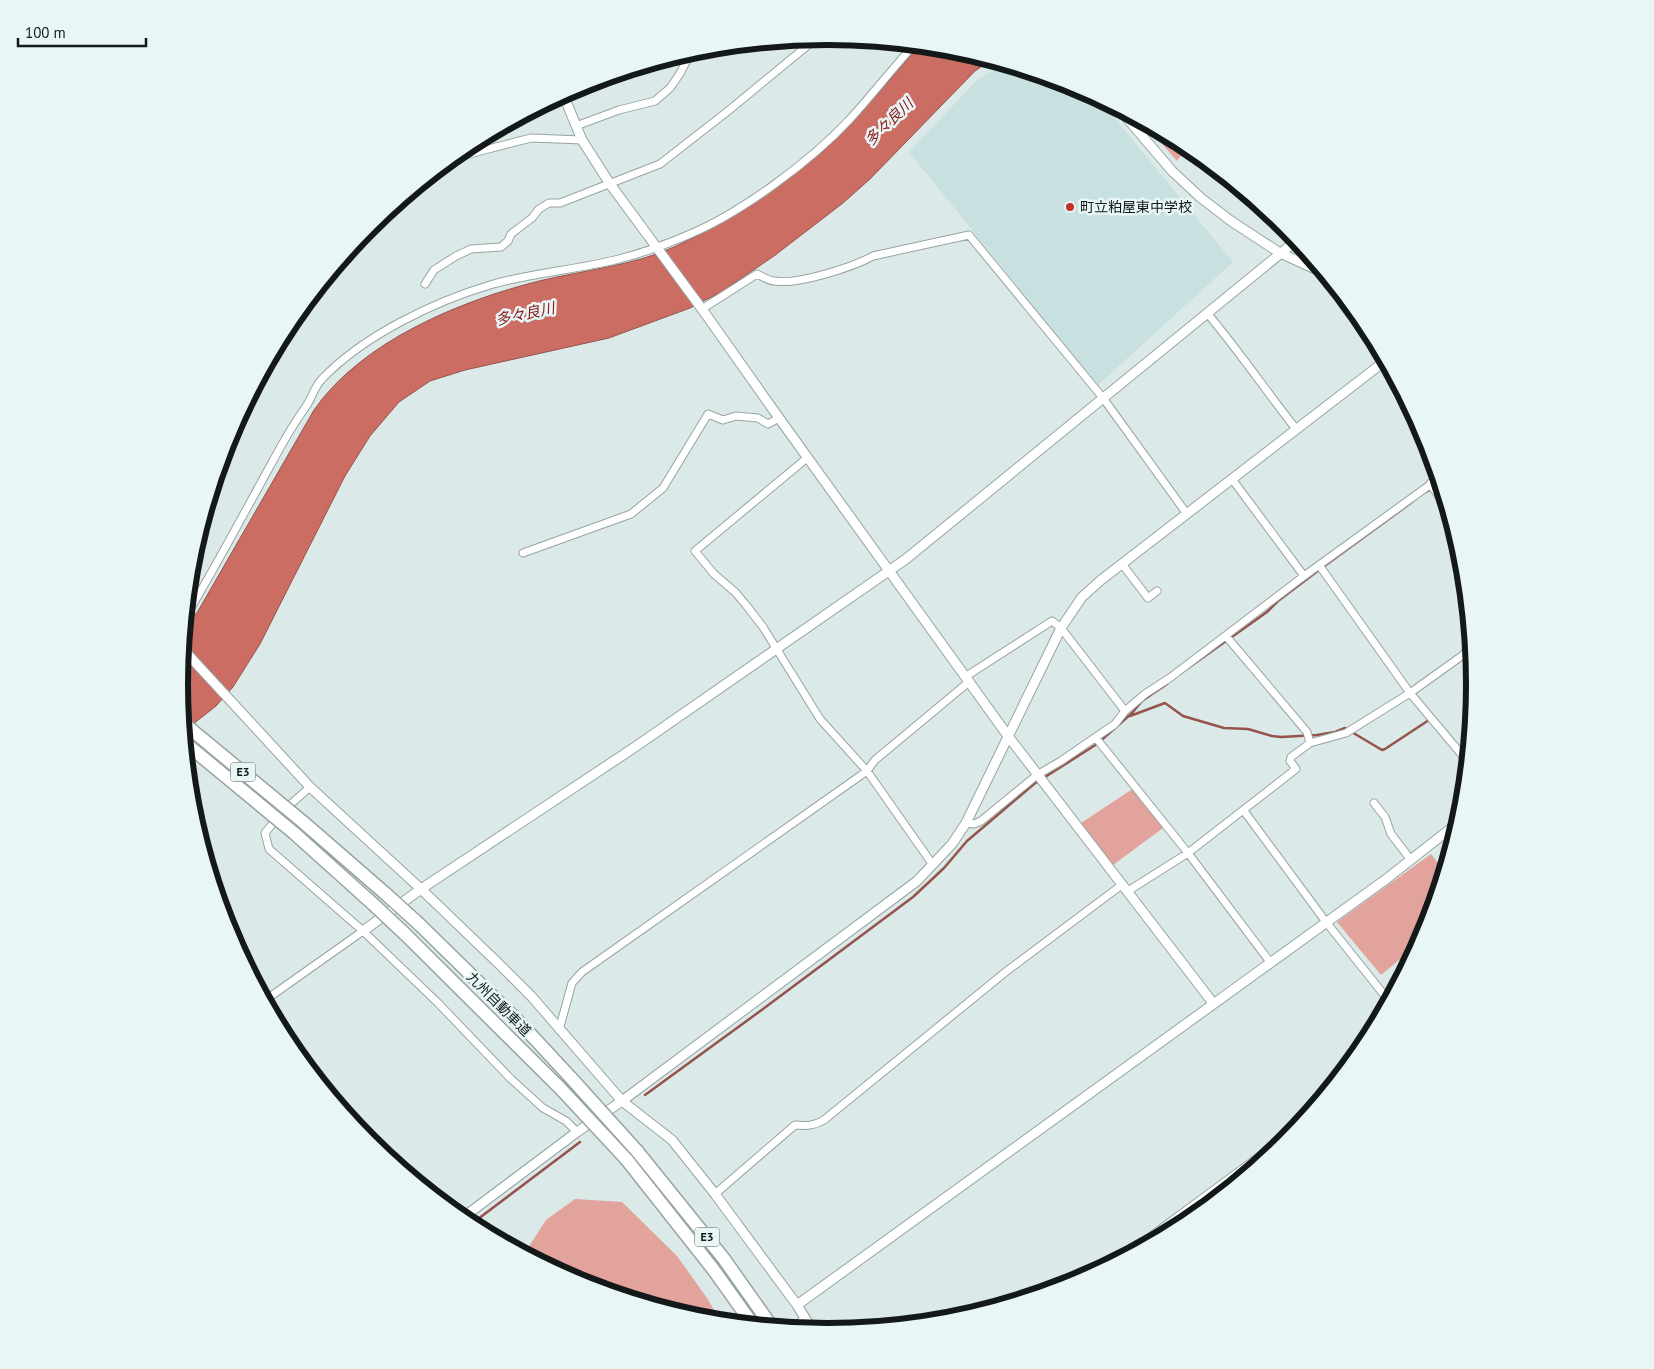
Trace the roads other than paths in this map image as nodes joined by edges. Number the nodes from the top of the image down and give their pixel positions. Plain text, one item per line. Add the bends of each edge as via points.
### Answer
1 (808, 45) edge
2 (910, 50) edge
3 (687, 61) edge
4 (566, 101) edge
5 (1130, 122) edge
6 (576, 126) junction
7 (582, 140) junction
8 (471, 153) edge
9 (610, 184) junction
10 (1291, 245) edge
11 (656, 248) junction
12 (1280, 253) junction
13 (1312, 267) edge
14 (425, 284) dead end
15 (702, 309) junction
16 (1207, 313) junction
17 (1380, 364) edge
18 (1103, 398) junction
19 (778, 418) junction
20 (1296, 430) junction
21 (807, 458) junction
22 (1232, 479) junction
23 (1434, 482) edge
24 (1431, 484) junction
25 (1437, 492) edge
26 (1188, 514) junction
27 (523, 553) dead end
28 (1122, 564) junction
29 (1319, 565) junction
30 (889, 571) junction
31 (1304, 576) junction
32 (1158, 590) dead end
33 (193, 605) edge
34 (1061, 628) junction
35 (1226, 636) junction
36 (776, 650) junction
37 (1465, 652) edge
38 (189, 655) edge
39 (967, 679) junction
40 (1410, 693) junction
41 (1125, 711) junction
42 (189, 728) edge
43 (1008, 736) junction
44 (1096, 738) junction
45 (1310, 743) junction
46 (191, 748) edge
47 (1462, 755) edge
48 (867, 771) junction
49 (1037, 775) junction
50 (310, 787) junction
51 (1374, 803) dead end
52 (1244, 811) junction
53 (966, 823) junction
54 (1449, 830) edge
55 (1188, 853) junction
56 (1411, 860) junction
57 (933, 865) junction
58 (1126, 888) junction
59 (421, 889) junction
60 (1326, 922) junction
61 (363, 931) junction
62 (1270, 962) junction
63 (1385, 996) edge
64 (269, 997) edge
65 (1213, 1003) junction
66 (559, 1030) junction
67 (622, 1101) junction
68 (577, 1132) junction
69 (1247, 1167) edge
70 (715, 1194) junction
71 (468, 1213) edge
72 (1168, 1225) edge
73 (797, 1305) junction
74 (804, 1318) junction
75 (748, 1319) edge
76 (768, 1321) edge
77 (800, 1323) edge
78 (808, 1324) edge

1 - 9 street via 660,164
2 - 11 street via 848,121 788,174 720,219
3 - 6 street via 670,88 654,101
4 - 6 street
5 - 12 street via 1194,192 1231,222
6 - 7 street
7 - 8 street via 531,138
7 - 9 street
9 - 11 street
9 - 14 street via 539,209 501,247 471,249 456,256 434,270
10 - 12 street
11 - 15 street
11 - 33 street via 615,260 490,285 419,313 374,337 338,364 319,382 291,427
12 - 13 street
12 - 16 street
15 - 18 street via 757,274 775,282 791,281 834,272 873,256 969,235
15 - 19 street
16 - 18 street
16 - 20 street via 1237,348
17 - 20 street
18 - 26 street
18 - 30 street
19 - 21 street
19 - 27 street via 768,424 758,418 736,416 723,420 708,414 663,488 631,514
20 - 22 street
21 - 30 street
21 - 36 street via 695,551 746,605
22 - 26 street
22 - 31 street
23 - 24 street
24 - 25 street
24 - 29 street
26 - 28 street
28 - 32 street via 1148,598
28 - 34 street via 1082,597
29 - 31 street
29 - 40 street
30 - 36 street
30 - 39 street
31 - 35 street
34 - 39 street via 1052,621
34 - 41 street
34 - 43 street
35 - 41 street
35 - 45 street via 1306,732
36 - 48 street via 820,719
36 - 59 street
37 - 40 street
38 - 50 street
39 - 43 street
39 - 48 street via 875,760
40 - 45 street via 1346,733
40 - 47 street
41 - 44 street via 1115,724
42 - 76 highway, 九州自動車道 / E3, bridge via 387,895 521,1024 637,1151 724,1259
43 - 49 street
43 - 53 street
44 - 49 street
44 - 55 street
45 - 52 street via 1291,757 1296,769
46 - 75 highway, 九州自動車道 / E3, bridge via 373,904 560,1088 627,1160
48 - 57 street
48 - 66 street via 582,972 572,983
49 - 53 street via 981,821
49 - 58 street
50 - 59 street
50 - 61 street via 282,812 265,833 269,850
51 - 56 street via 1385,817 1391,834
52 - 55 street
52 - 60 street
53 - 57 street
54 - 56 street
55 - 58 street
55 - 62 street
56 - 60 street
57 - 67 street via 893,900
58 - 65 street
58 - 70 street via 1008,970 824,1120 810,1126 795,1125
59 - 61 street
59 - 66 street via 525,990
60 - 62 street
60 - 63 street
61 - 64 street
61 - 68 street via 511,1079 543,1108 566,1121
62 - 65 street
65 - 73 street
66 - 67 street
67 - 68 street
67 - 70 street via 672,1140
68 - 71 street
69 - 72 street
70 - 73 street
73 - 74 street
74 - 77 street
74 - 78 street

